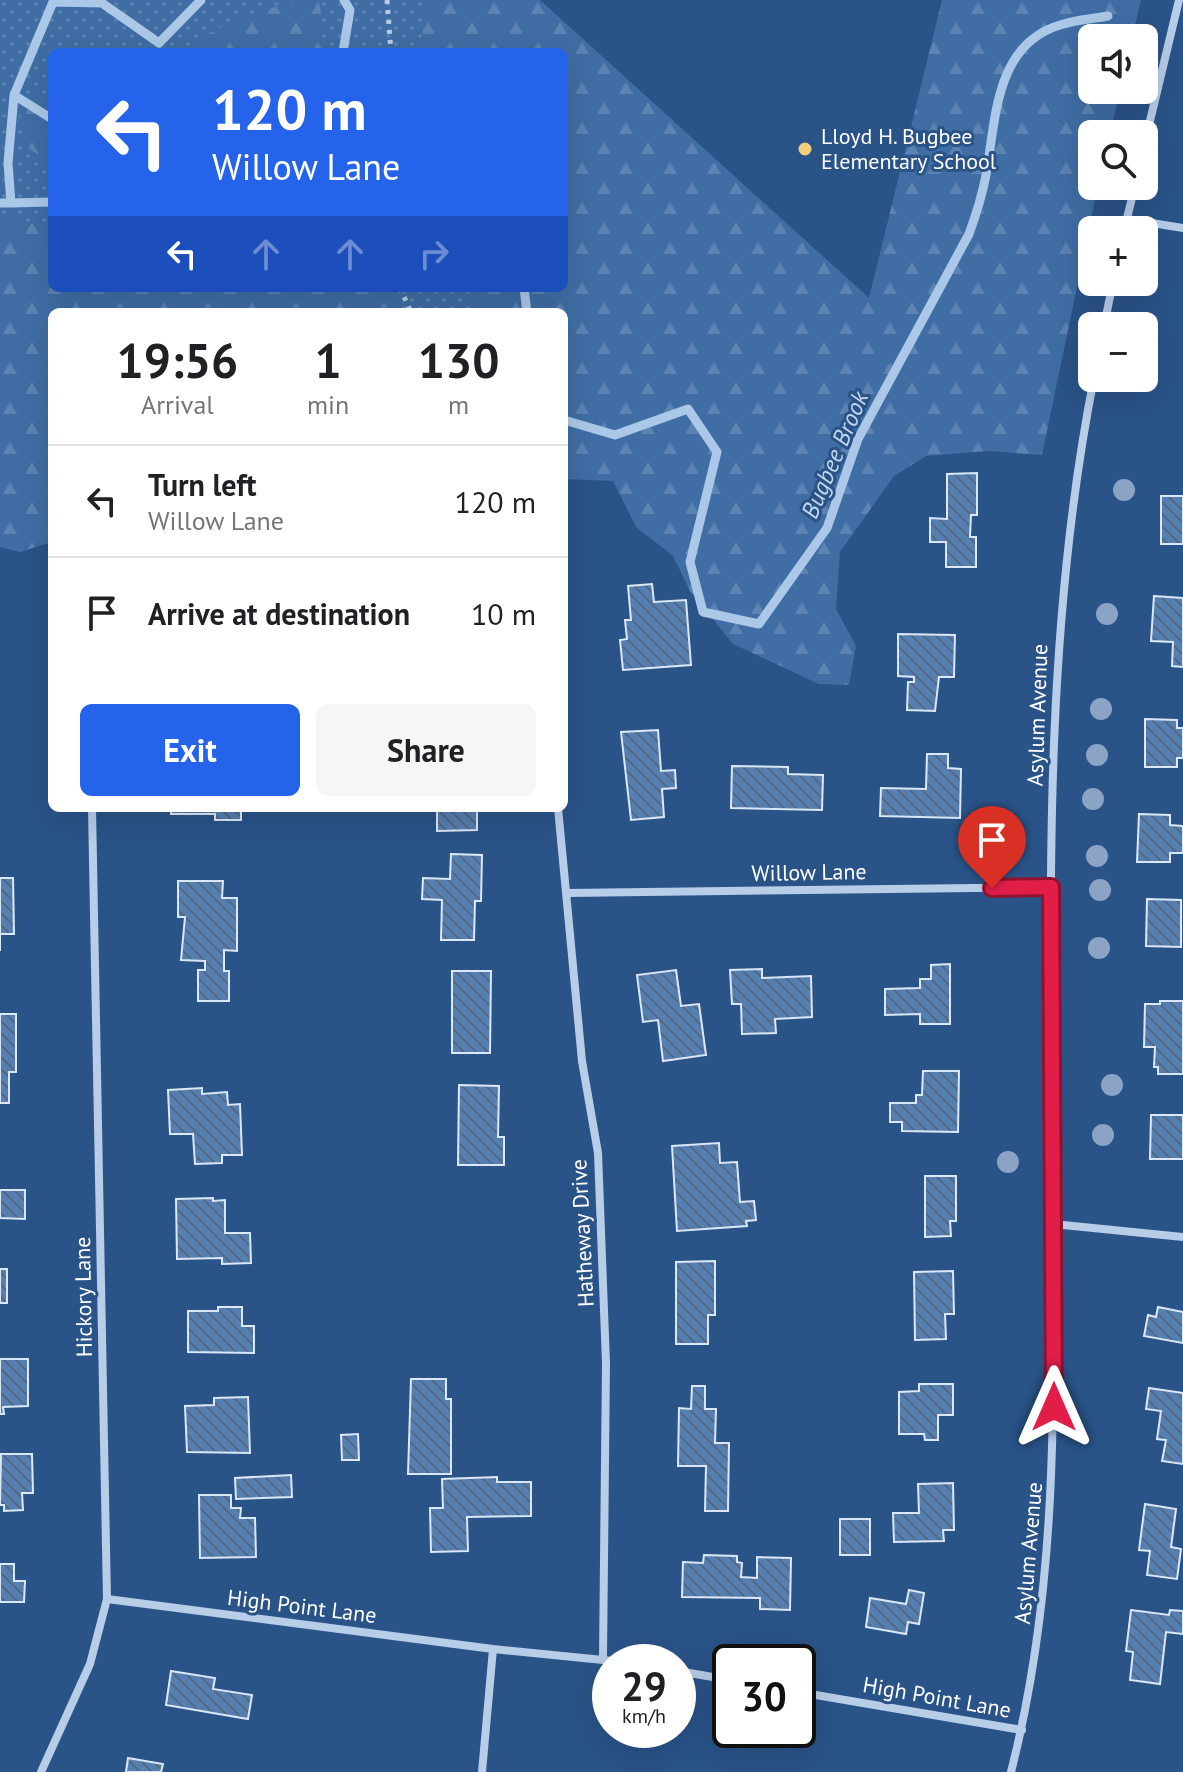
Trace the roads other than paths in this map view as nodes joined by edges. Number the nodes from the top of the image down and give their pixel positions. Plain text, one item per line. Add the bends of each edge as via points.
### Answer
1 (1179, 0) edge
2 (1150, 120) edge
3 (1158, 224) edge
4 (1183, 228) edge
5 (1091, 392) edge
6 (92, 812) edge
7 (558, 812) edge
8 (1051, 887) junction
9 (567, 893) junction
10 (1053, 1224) junction
11 (1183, 1237) edge
12 (107, 1599) junction
13 (603, 1644) edge
14 (493, 1649) junction
15 (592, 1657) edge
16 (816, 1695) edge
17 (1022, 1730) junction
18 (41, 1772) edge
19 (482, 1772) edge
20 (1011, 1772) edge

1 - 2 street
3 - 4 street
5 - 8 street, Asylum Avenue via 1060,596
6 - 12 street, Hickory Lane
7 - 9 street, Hatheway Drive
8 - 9 street, Willow Lane
8 - 10 street, Asylum Avenue
9 - 13 street, Hatheway Drive via 582,1061 598,1153 606,1363
10 - 11 street
10 - 17 street, Asylum Avenue via 1050,1545
12 - 14 street, High Point Lane
12 - 18 street, Hickory Lane via 90,1664
14 - 15 street, High Point Lane
14 - 19 street
16 - 17 street, High Point Lane
17 - 20 street, Asylum Avenue

